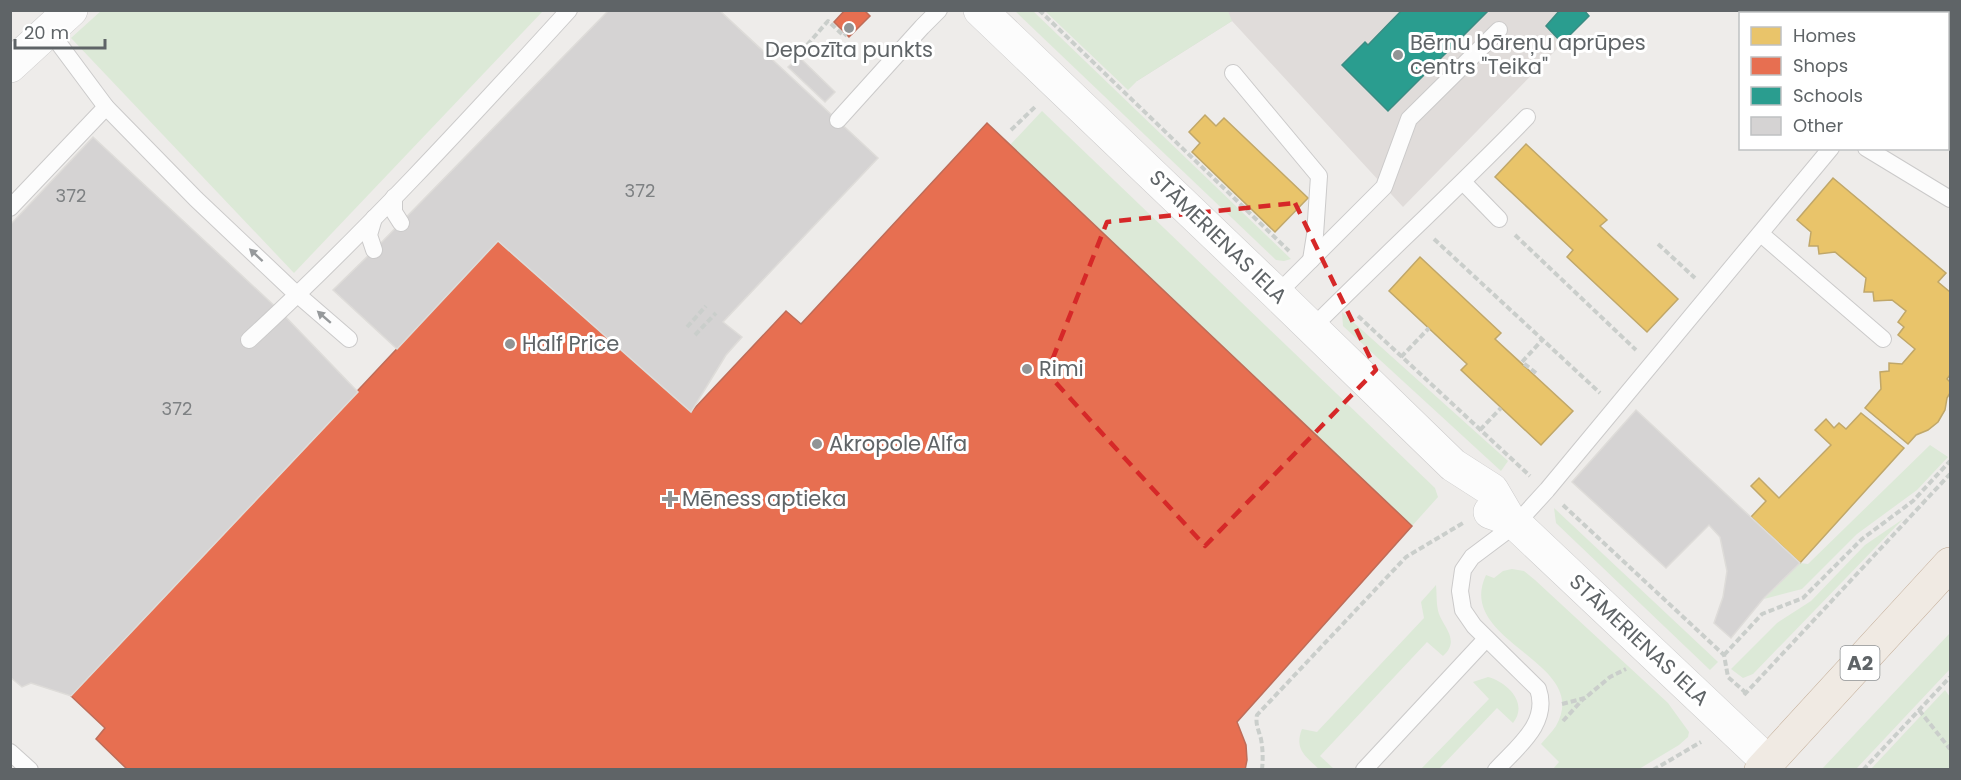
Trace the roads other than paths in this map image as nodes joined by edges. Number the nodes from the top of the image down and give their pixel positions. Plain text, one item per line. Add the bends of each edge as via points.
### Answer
1 (569, 10) edge
2 (939, 10) edge
3 (980, 10) edge
4 (59, 20) edge
5 (1499, 30) dead end
6 (10, 66) edge
7 (1233, 73) dead end
8 (106, 107) junction
9 (1527, 117) dead end
10 (838, 120) dead end
11 (1828, 150) edge
12 (1869, 150) edge
13 (1463, 182) junction
14 (394, 198) junction
15 (1950, 199) edge
16 (10, 208) edge
17 (374, 217) junction
18 (1499, 219) road end
19 (400, 223) dead end
20 (1761, 234) junction
21 (375, 250) dead end
22 (1308, 263) junction
23 (1277, 294) junction
24 (298, 295) junction
25 (1312, 328) junction
26 (349, 339) dead end
27 (1883, 339) dead end
28 (249, 340) dead end
29 (1512, 522) junction
30 (1950, 564) edge
31 (1486, 639) junction
32 (10, 752) edge
33 (1765, 766) edge
34 (30, 770) edge
35 (1364, 770) edge
36 (1496, 770) edge

1 - 14 lane
2 - 10 lane
3 - 23 street, STĀMERIENAS IELA
4 - 6 street
4 - 8 lane
5 - 22 lane via 1409,119 1384,187
7 - 22 lane via 1319,176 1315,235
8 - 16 lane
24 -> 8 lane via 196,200
9 - 13 lane
11 - 20 lane
12 - 15 lane
13 - 18 lane
13 - 25 lane
14 - 17 lane
14 - 19 lane via 394,212
17 - 21 lane via 369,235
17 - 24 lane
20 - 27 lane
20 - 29 lane via 1547,490
22 - 23 lane
23 - 25 street, STĀMERIENAS IELA
26 -> 24 lane
24 - 28 lane
25 - 29 street, STĀMERIENAS IELA via 1453,465 1477,507
29 - 31 lane via 1463,570 1463,610
29 - 33 street, STĀMERIENAS IELA
30 - 33 highway, A2
31 - 35 lane
31 - 36 lane via 1538,689 1542,699 1538,721
32 - 34 lane

